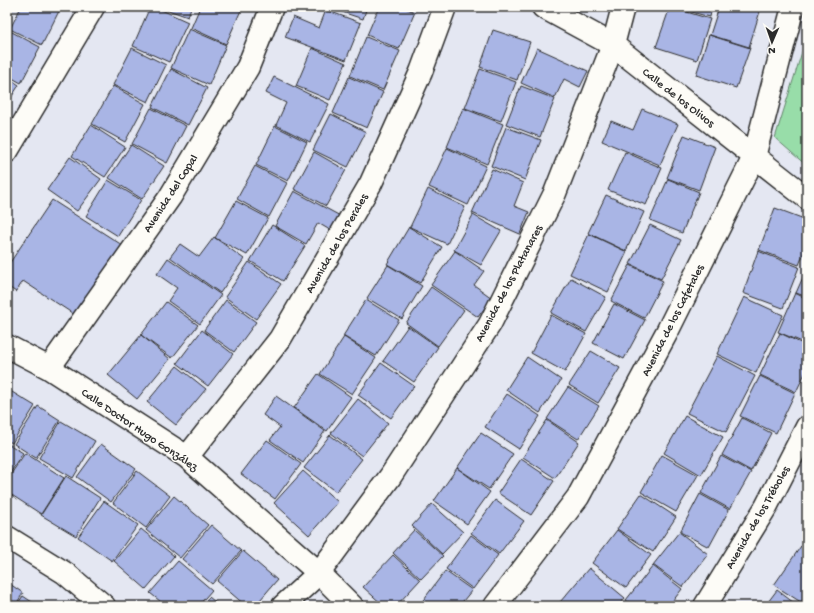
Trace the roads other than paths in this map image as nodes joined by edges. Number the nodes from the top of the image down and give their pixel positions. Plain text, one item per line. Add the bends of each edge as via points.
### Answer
1 (93, 7) edge
2 (272, 7) edge
3 (445, 7) edge
4 (543, 7) edge
5 (623, 7) edge
6 (793, 7) edge
7 (613, 45) junction
8 (7, 151) edge
9 (754, 157) junction
10 (807, 198) edge
11 (7, 346) edge
12 (49, 368) junction
13 (807, 427) edge
14 (187, 457) junction
15 (7, 537) edge
16 (319, 573) junction
17 (104, 606) edge
18 (283, 606) edge
19 (352, 606) edge
20 (496, 606) edge
21 (705, 606) edge

1 - 8 street
2 - 12 street, Avenida del Copal via 248,67 170,197
3 - 14 street, Avenida de los Perales via 421,72 371,183 280,339
4 - 7 street, Calle de los Olivos
5 - 7 street, Avenida de los Platanares
6 - 9 street, Avenida de los Cafetales
7 - 9 street, Calle de los Olivos
7 - 16 street, Avenida de los Platanares via 555,193 490,324 390,477
9 - 10 street, Calle de los Olivos
9 - 20 street, Avenida de los Cafetales via 667,332 578,496
11 - 12 street, Calle Doctor Hugo González
12 - 14 street, Calle Doctor Hugo González
13 - 21 street, Avenida de los Tréboles via 766,507
14 - 16 street, Calle Doctor Hugo González
15 - 17 street via 64,573
16 - 18 street, Avenida de los Platanares
16 - 19 street, Calle Doctor Hugo González

